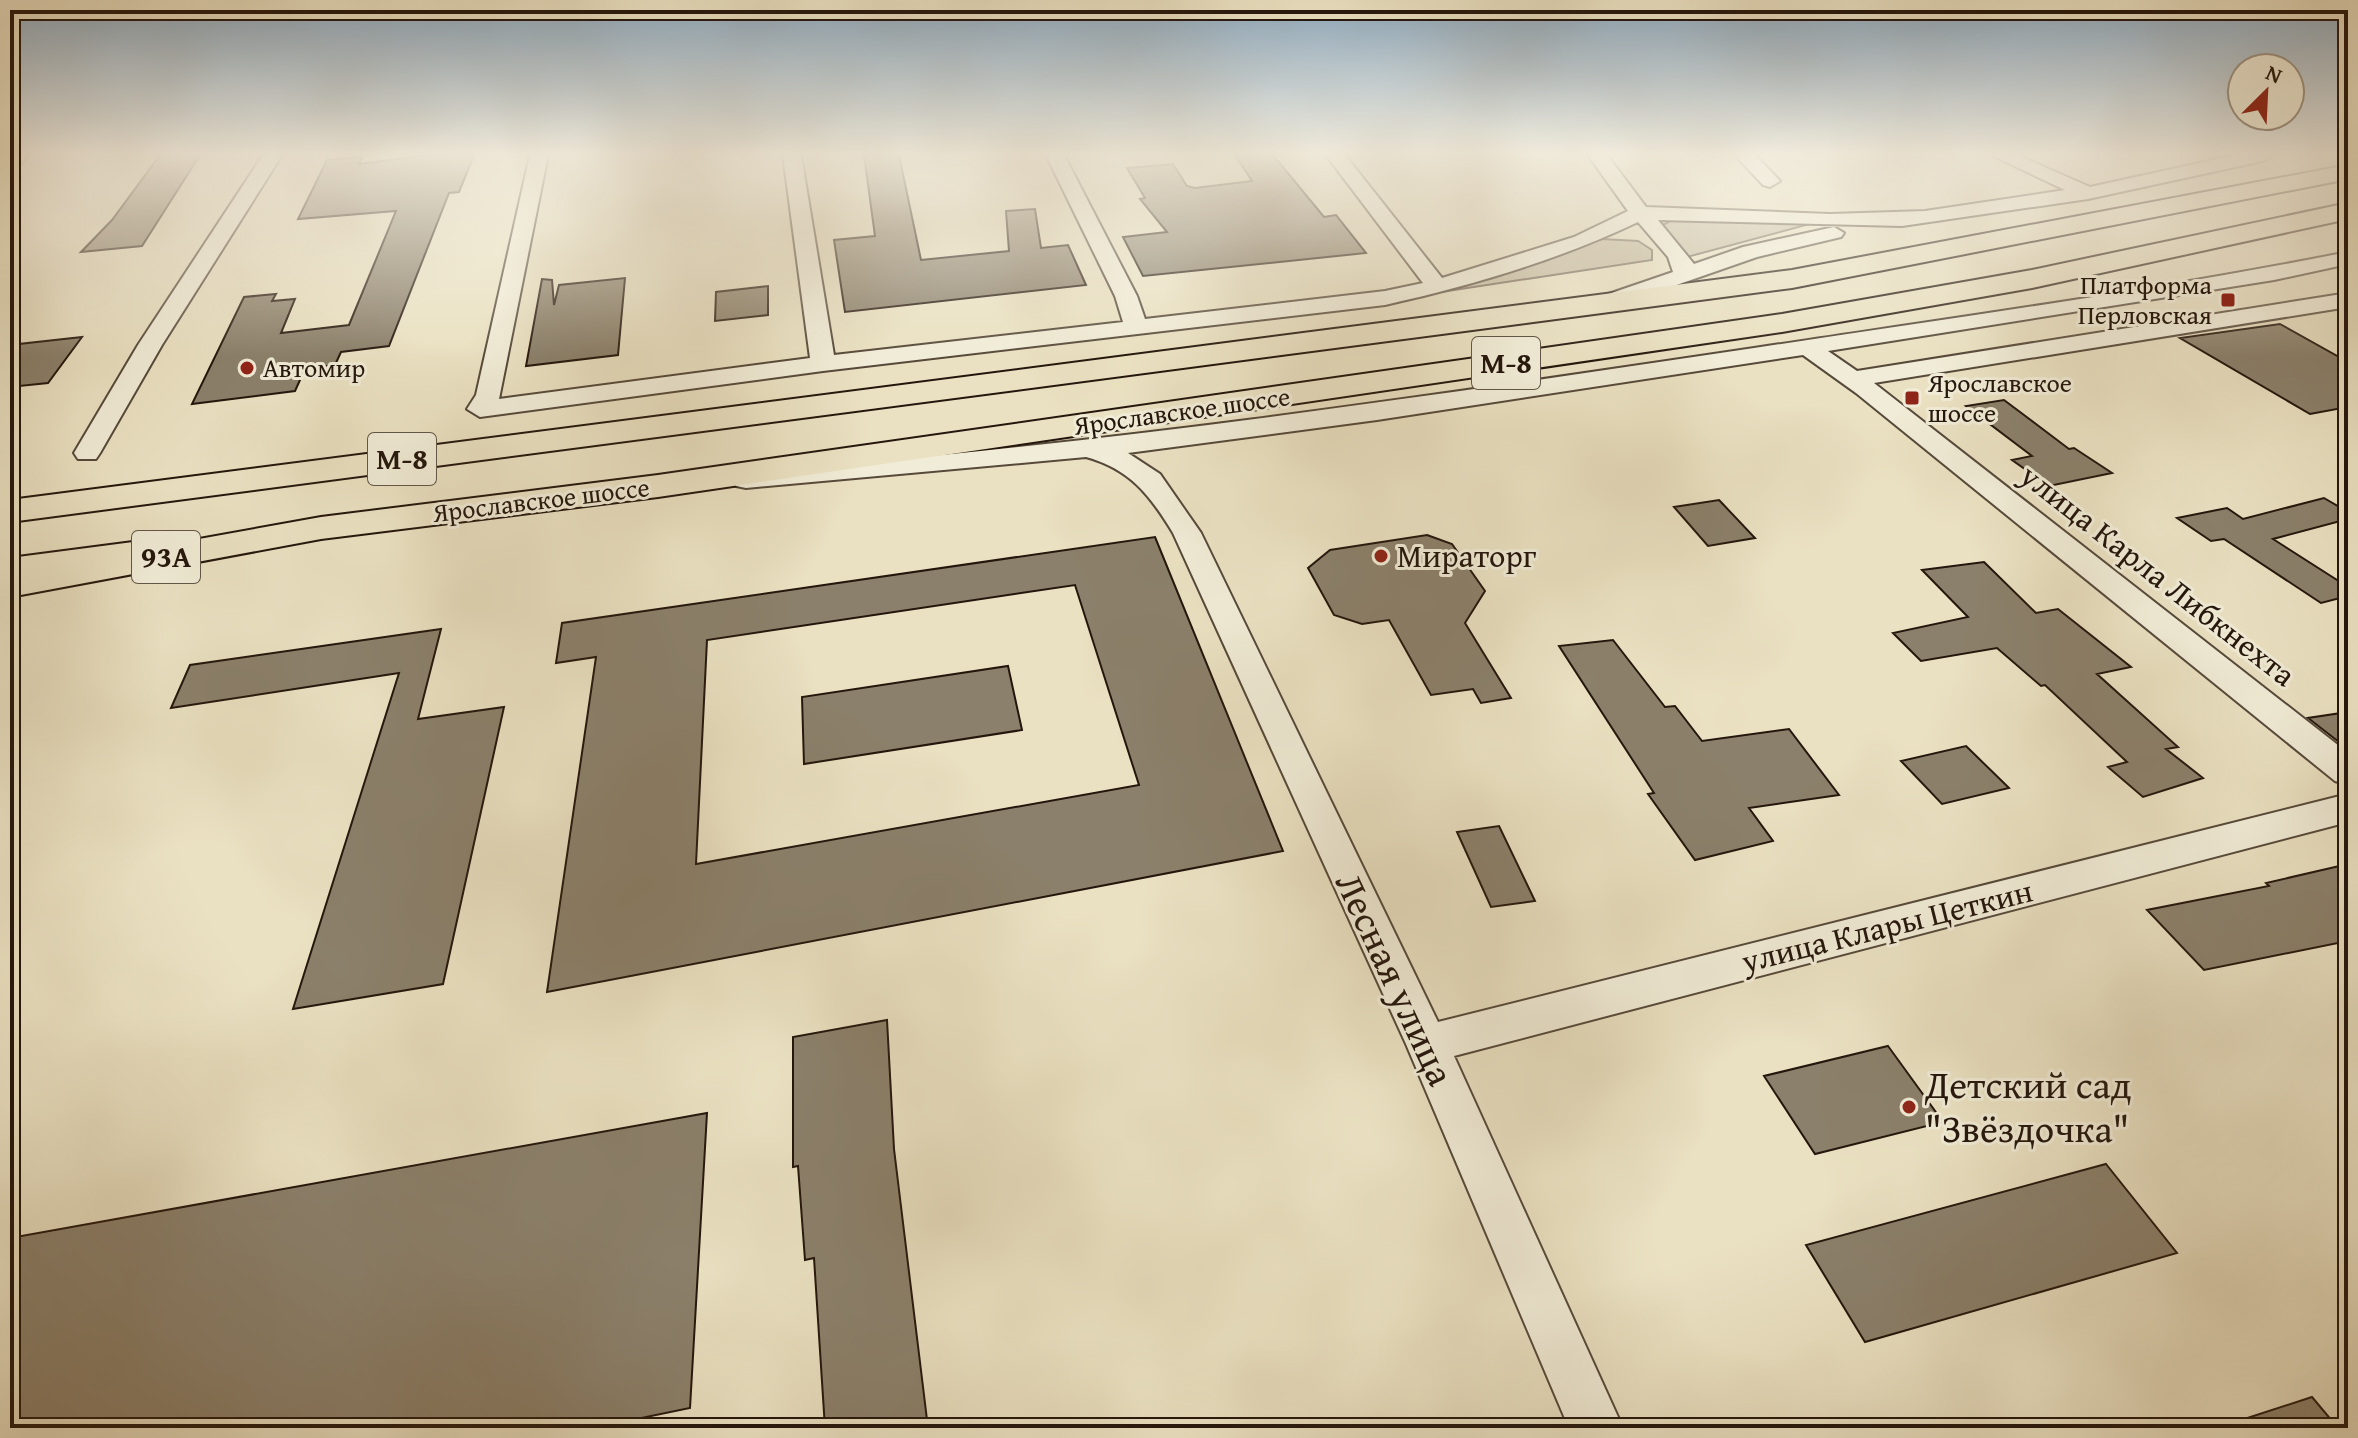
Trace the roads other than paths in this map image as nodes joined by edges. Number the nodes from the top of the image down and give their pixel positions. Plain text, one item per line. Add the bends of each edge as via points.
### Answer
1 (230, 222) edge
2 (525, 222) edge
3 (802, 222) edge
4 (1089, 222) edge
5 (1387, 222) edge
6 (1622, 222) edge
7 (1649, 222) edge
8 (1894, 222) edge
9 (2088, 222) edge
10 (2296, 222) edge
11 (1598, 234) junction
12 (1666, 243) junction
13 (2348, 258) edge
14 (1684, 275) junction
15 (1437, 287) junction
16 (2348, 300) edge
17 (1589, 308) junction
18 (1137, 329) junction
19 (1807, 347) junction
20 (823, 364) junction
21 (1852, 379) junction
22 (1180, 437) junction
23 (1080, 449) junction
24 (87, 453) dead end
25 (261, 477) junction
26 (1153, 478) junction
27 (658, 486) junction
28 (10, 503) edge
29 (10, 511) edge
30 (321, 528) junction
31 (10, 569) edge
32 (10, 585) edge
33 (2348, 772) edge
34 (2348, 808) edge
35 (1427, 1044) junction
36 (1596, 1428) edge

1 - 24 street
2 - 20 street via 489,395 480,409
3 - 20 street
4 - 18 street
5 - 15 street
6 - 11 street
7 - 12 street
8 - 14 street via 1751,252
9 - 17 highway, Ярославское шоссе / М-8 via 1792,279
10 - 27 highway, Ярославское шоссе / М-8 via 2032,279 1782,323
11 - 12 street
11 - 15 street
12 - 14 street via 1684,265
13 - 19 street via 2076,307
14 - 17 street
15 - 18 street
16 - 21 street
17 - 25 highway, Ярославское шоссе / М-8
18 - 20 street
19 - 21 street, улица Карла Либкнехта
19 - 22 street via 1414,409
21 - 33 street, улица Карла Либкнехта
22 - 23 street
22 - 26 street via 1165,448
23 - 26 street via 1119,458
23 - 27 street via 916,469
25 - 28 highway
25 - 29 highway, Ярославское шоссе / М-8
26 - 35 street, Лесная улица via 1187,533
27 - 30 highway, Ярославское шоссе / М-8
30 - 31 main road, Ярославское шоссе / М-8
30 - 32 highway, 93A
34 - 35 street, улица Клары Цеткин
35 - 36 street, Лесная улица

